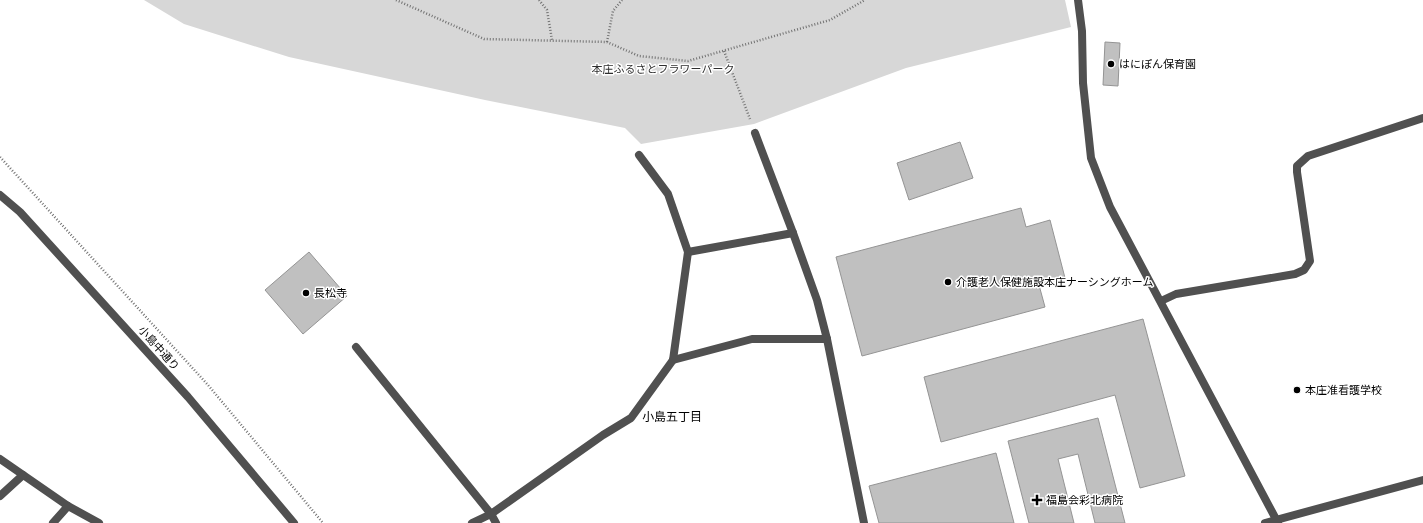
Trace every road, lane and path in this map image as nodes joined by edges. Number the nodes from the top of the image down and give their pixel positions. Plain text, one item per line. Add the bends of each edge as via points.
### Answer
1 (396, 0) edge
2 (539, 0) edge
3 (622, 0) edge
4 (865, 0) edge
5 (1078, 0) edge
6 (552, 40) junction
7 (607, 42) junction
8 (724, 51) junction
9 (1423, 118) edge
10 (755, 133) joint
11 (639, 155) dead end
12 (0, 157) edge
13 (0, 195) edge
14 (793, 233) junction
15 (688, 252) junction
16 (1161, 301) junction
17 (828, 339) junction
18 (356, 347) dead end
19 (673, 360) junction
20 (0, 458) edge
21 (23, 475) junction
22 (1423, 480) edge
23 (0, 496) edge
24 (68, 506) junction
25 (491, 514) junction
26 (1277, 522) edge
27 (53, 523) edge
28 (99, 523) edge
29 (294, 523) edge
30 (323, 523) edge
31 (472, 523) edge
32 (496, 523) edge
33 (864, 523) edge
34 (1265, 523) edge

1 - 6 path via 484,39
2 - 6 path via 547,10
3 - 7 path via 613,12
4 - 8 path via 830,20
5 - 16 street via 1091,158 1110,207
6 - 7 path
7 - 8 path via 639,56 688,61
8 - 10 path
9 - 16 street via 1308,156 1297,166 1310,261 1304,270 1295,274 1176,294
10 - 14 street
11 - 15 street via 668,194
12 - 30 path via 208,385
13 - 29 street, 小島中通り via 20,212 182,391
14 - 15 street
14 - 17 street
15 - 19 street
16 - 26 street
17 - 19 street via 752,339
17 - 33 street
18 - 25 street
19 - 25 street via 631,418
20 - 21 street
21 - 23 street
21 - 24 street
22 - 26 street
24 - 27 street
24 - 28 street
25 - 31 street
25 - 32 street
26 - 34 street

